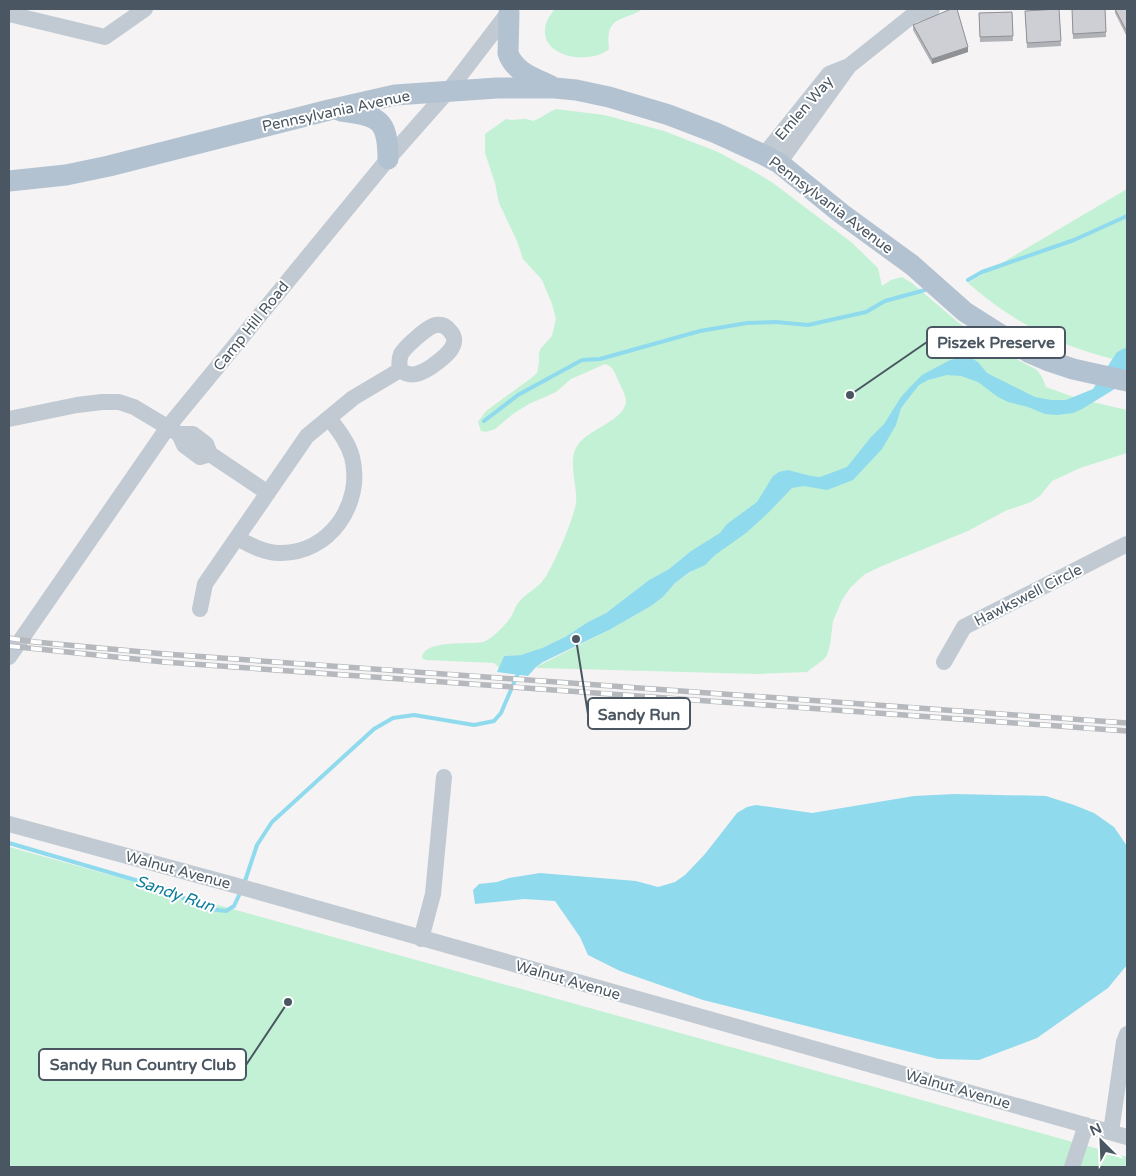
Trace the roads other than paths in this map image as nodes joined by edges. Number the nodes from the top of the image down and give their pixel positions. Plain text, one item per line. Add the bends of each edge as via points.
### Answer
1 (145, 9) edge
2 (932, 9) edge
3 (510, 10) edge
4 (9, 14) edge
5 (51, 16) edge
6 (556, 88) junction
7 (449, 90) junction
8 (329, 110) junction
9 (388, 159) junction
10 (772, 159) junction
11 (9, 181) edge
12 (400, 370) dead end
13 (1127, 381) edge
14 (329, 418) junction
15 (9, 419) edge
16 (174, 431) junction
17 (268, 493) junction
18 (237, 538) junction
19 (1127, 544) edge
20 (200, 608) dead end
21 (9, 657) edge
22 (944, 662) dead end
23 (444, 777) dead end
24 (9, 824) edge
25 (421, 939) junction
26 (1127, 1034) edge
27 (1086, 1125) junction
28 (1119, 1134) edge
29 (1072, 1167) edge

1 - 5 street via 106,37
2 - 10 street, Emlen Way via 913,15 849,66
3 - 6 main road via 510,59 526,74
3 - 7 street, Camp Hill Road
4 - 5 street
6 - 7 main road, Pennsylvania Avenue
6 - 10 main road, Pennsylvania Avenue via 609,97 669,115
7 - 8 main road, Pennsylvania Avenue via 395,95
7 - 9 street, Camp Hill Road
8 - 9 main road via 364,114 379,121 388,137
8 - 11 main road, Pennsylvania Avenue via 109,166 66,175
9 - 16 street, Camp Hill Road
10 - 13 main road, Pennsylvania Avenue via 912,266 965,312 1028,352 1098,376
12 - 14 street via 353,398
14 - 17 street via 307,436
14 - 18 street via 347,444 354,471 354,489 341,522 320,541 279,554 263,551
15 - 16 street via 78,405 119,402 134,407
16 - 17 street via 194,434 206,444 210,454
16 - 21 street, Camp Hill Road
17 - 18 street
18 - 20 street via 205,584
19 - 22 street, Hawkswell Circle via 964,627
23 - 25 street via 433,894
24 - 25 street, Walnut Avenue
25 - 27 street, Walnut Avenue
26 - 28 street
27 - 28 street, Walnut Avenue
27 - 29 street

